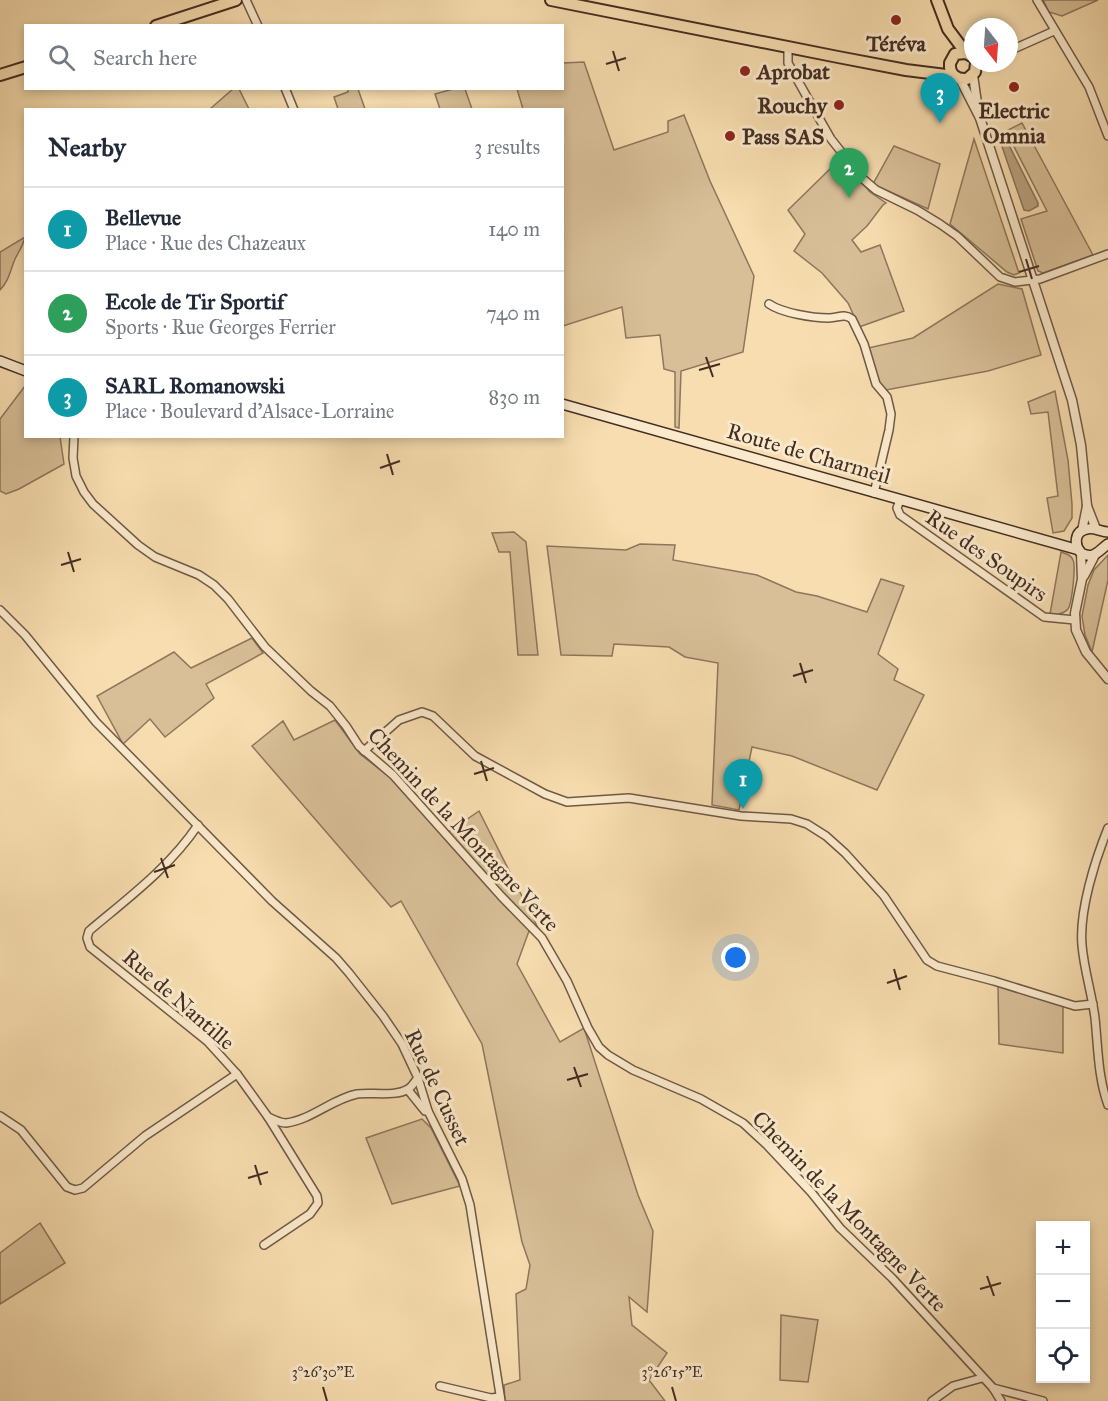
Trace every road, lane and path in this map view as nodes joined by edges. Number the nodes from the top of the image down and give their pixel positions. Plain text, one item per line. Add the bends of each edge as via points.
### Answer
1 (236, 0) edge
2 (246, 0) edge
3 (551, 0) edge
4 (937, 0) edge
5 (1037, 0) edge
6 (162, 24) edge
7 (257, 24) edge
8 (948, 29) junction
9 (1054, 31) junction
10 (1018, 47) edge
11 (788, 48) junction
12 (964, 49) edge
13 (964, 56) edge
14 (951, 60) junction
15 (24, 68) edge
16 (924, 71) junction
17 (970, 72) edge
18 (975, 72) edge
19 (0, 75) edge
20 (957, 77) junction
21 (286, 90) edge
22 (293, 108) edge
23 (980, 119) junction
24 (1108, 136) edge
25 (1108, 254) edge
26 (1032, 280) junction
27 (769, 304) dead end
28 (0, 361) edge
29 (24, 370) edge
30 (564, 405) edge
31 (74, 438) edge
32 (874, 493) junction
33 (900, 500) junction
34 (1087, 506) junction
35 (1101, 531) edge
36 (1079, 534) junction
37 (1044, 541) junction
38 (1105, 546) edge
39 (1080, 552) junction
40 (1095, 555) junction
41 (1082, 579) junction
42 (0, 610) edge
43 (1075, 620) junction
44 (1108, 679) edge
45 (364, 751) junction
46 (198, 825) junction
47 (1108, 828) edge
48 (1093, 1004) junction
49 (237, 1074) junction
50 (418, 1078) junction
51 (408, 1090) junction
52 (1108, 1105) edge
53 (428, 1111) junction
54 (0, 1116) edge
55 (268, 1117) junction
56 (284, 1123) junction
57 (280, 1138) junction
58 (264, 1245) dead end
59 (982, 1378) junction
60 (440, 1386) dead end
61 (993, 1388) junction
62 (1013, 1394) junction
63 (500, 1399) edge
64 (932, 1401) edge
65 (1001, 1401) edge
66 (1009, 1401) edge
67 (1043, 1401) edge

1 - 6 main road
2 - 7 street
3 - 11 main road
4 - 8 main road
5 - 9 street
8 - 12 main road
8 - 14 main road
9 - 10 street
9 - 24 street via 1089,87
11 - 16 main road
11 - 26 street via 788,63 820,121 869,186 940,224 1000,277 1015,282
13 - 14 main road via 959,53
14 - 16 main road
14 - 20 main road via 950,70
15 - 19 main road
16 - 20 main road
17 - 20 main road via 967,79
18 - 23 street
20 - 23 street
21 - 22 street
23 - 26 street
25 - 26 street
26 - 34 street via 1072,400
27 - 32 street via 776,309 822,318 843,315 852,319 876,384 889,401 890,430
28 - 29 main road
30 - 32 main road, Route de Charmeil
31 - 45 street, Chemin de la Montagne Verte via 76,476 93,504 155,557 214,585 265,647 330,706
32 - 33 main road, Route de Charmeil
33 - 37 main road, Route de Charmeil
33 - 43 street, Rue des Soupirs via 900,515 1044,617
34 - 35 street
34 - 36 street
35 - 36 main road via 1088,528
35 - 38 main road
36 - 37 main road, Route de Charmeil via 1065,540
36 - 39 main road via 1076,544
37 - 39 main road, Route de Charmeil
38 - 40 main road
39 - 40 main road
39 - 41 street
40 - 41 street
41 - 43 street
42 - 46 street, Rue de Cusset via 96,722
43 - 44 street via 1079,640
45 - 48 street via 399,720 422,712 434,716 475,756 567,802 629,798 807,824 845,853 884,896 927,960 1075,1006
45 - 59 street, Chemin de la Montagne Verte via 393,775 542,938 599,1047 633,1070 701,1099 742,1123 767,1145
46 - 49 street, Rue de Nantille via 164,868 90,931 87,943 207,1041
46 - 50 street, Rue de Cusset via 272,901 336,958 383,1016
47 - 48 street via 1090,882 1081,942
48 - 52 street
49 - 54 street via 145,1136 83,1188 75,1190 67,1187 21,1130
49 - 55 street, Rue de Nantille
50 - 51 street
50 - 53 street, Rue de Cusset
51 - 53 street
51 - 56 street via 356,1094
53 - 63 street, Rue de Cusset via 462,1179 470,1205
55 - 56 street
55 - 57 street, Rue de Nantille
56 - 57 street
57 - 58 street, Rue de Nantille via 318,1203 310,1214
59 - 61 street, Chemin de la Montagne Verte
59 - 64 street via 953,1386
60 - 63 street
61 - 62 street
61 - 65 street
62 - 66 street
62 - 67 street

